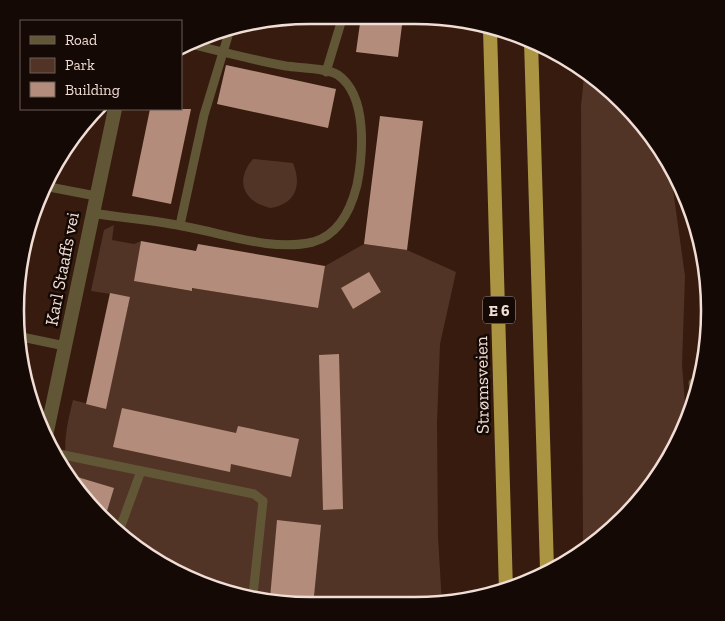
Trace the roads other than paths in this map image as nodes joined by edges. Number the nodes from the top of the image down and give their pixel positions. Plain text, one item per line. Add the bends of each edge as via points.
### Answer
1 (341, 24) edge
2 (490, 34) edge
3 (227, 36) edge
4 (200, 46) edge
5 (531, 49) edge
6 (222, 52) junction
7 (326, 72) junction
8 (115, 110) edge
9 (52, 187) edge
10 (96, 196) junction
11 (92, 213) junction
12 (180, 225) junction
13 (25, 338) edge
14 (66, 346) junction
15 (48, 426) edge
16 (62, 455) edge
17 (141, 471) junction
18 (121, 526) edge
19 (546, 565) edge
20 (506, 582) edge
21 (253, 592) edge

1 - 7 lane
2 - 20 highway, Strømsveien / E 6
3 - 6 lane
4 - 6 lane
5 - 19 highway, E 6
6 - 7 lane
6 - 12 lane via 204,115
7 - 12 lane via 336,73 346,82 361,116 362,160 353,201 344,219 315,241 290,246
8 - 10 street, Karl Staaffs vei
9 - 10 lane
10 - 11 street, Karl Staaffs vei
11 - 12 lane
11 - 14 street, Karl Staaffs vei
13 - 14 lane
14 - 15 street, Karl Staaffs vei
16 - 17 lane
17 - 18 lane
17 - 21 lane via 254,494 263,501

